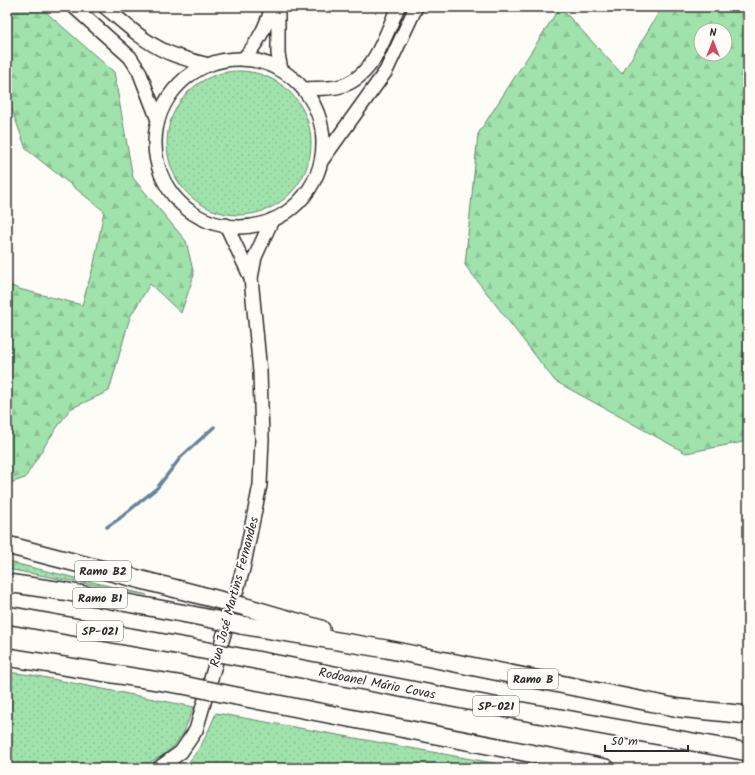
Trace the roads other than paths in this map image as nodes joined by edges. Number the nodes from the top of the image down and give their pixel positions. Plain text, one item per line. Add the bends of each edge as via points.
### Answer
1 (74, 7) edge
2 (104, 7) edge
3 (272, 7) edge
4 (278, 7) edge
5 (398, 7) edge
6 (416, 7) edge
7 (243, 59) junction
8 (208, 65) junction
9 (281, 70) junction
10 (304, 88) junction
11 (158, 120) junction
12 (322, 160) junction
13 (272, 220) junction
14 (226, 225) junction
15 (251, 278) junction
16 (7, 545) edge
17 (7, 583) edge
18 (7, 616) edge
19 (386, 649) junction
20 (7, 657) edge
21 (748, 715) edge
22 (748, 752) edge
23 (159, 768) edge
24 (606, 768) edge

1 - 11 main road via 130,57 140,71
2 - 8 main road via 165,52
3 - 7 main road via 262,35
4 - 9 main road via 278,54
5 - 10 main road via 365,72 353,82 338,87
6 - 12 main road via 386,71
7 - 8 main road via 231,59
7 - 9 main road via 262,62
8 - 11 main road via 191,74 177,87 166,102
9 - 10 main road
10 - 12 main road via 321,122 324,141
11 - 14 main road via 156,155 160,172 168,188 193,213 209,221
12 - 13 main road via 317,176 298,203
13 - 14 main road via 249,226
13 - 15 main road, Rua José Martins Fernandes via 255,257
14 - 15 main road, Rua José Martins Fernandes
15 - 23 main road, Rua José Martins Fernandes via 260,372 262,432 261,478 257,504 245,563 196,730 181,752
16 - 19 highway, Ramo B2, bridge via 246,606
17 - 19 highway, Ramo B1, bridge
18 - 22 highway, Rodoanel Mário Covas / SP-021, bridge
19 - 21 highway, Ramo B via 679,708
20 - 24 highway, bridge via 182,685

